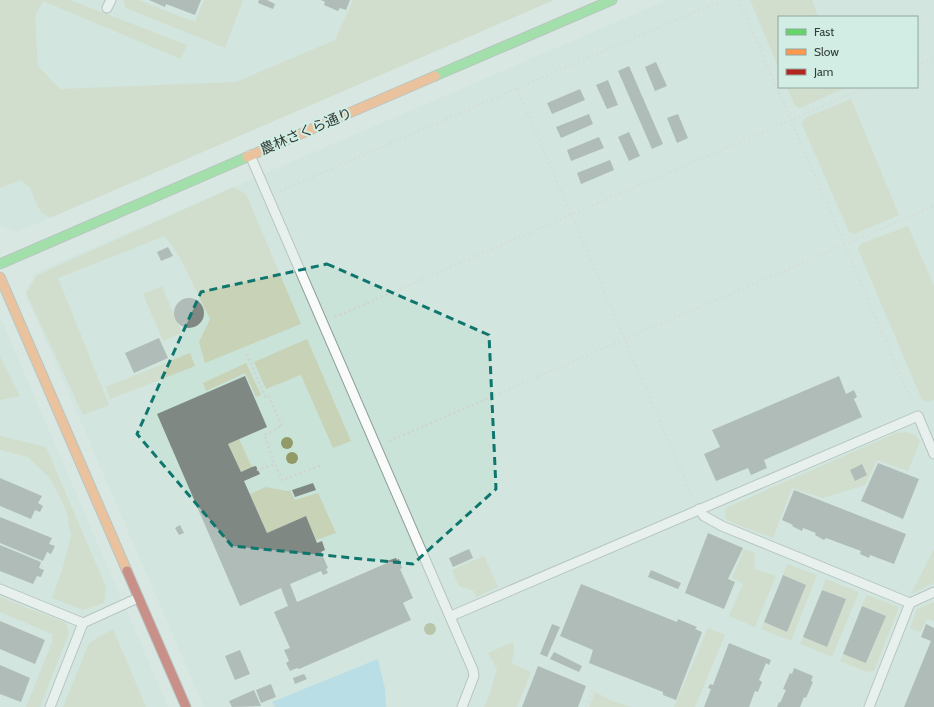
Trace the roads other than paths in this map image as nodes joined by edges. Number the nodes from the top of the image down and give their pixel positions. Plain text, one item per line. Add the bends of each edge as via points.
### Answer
1 (612, 0) edge
2 (250, 155) junction
3 (0, 264) edge
4 (0, 277) edge
5 (934, 454) edge
6 (699, 509) junction
7 (0, 589) edge
8 (934, 592) edge
9 (138, 598) junction
10 (910, 602) junction
11 (451, 616) junction
12 (83, 623) junction
13 (50, 707) edge
14 (186, 707) edge
15 (462, 707) edge
16 (869, 707) edge

1 - 2 street, 農林さくら通り
2 - 3 street, 農林さくら通り
2 - 11 lane
4 - 9 street
5 - 6 lane via 918,416
6 - 10 lane via 704,516 722,526
6 - 11 lane
7 - 12 lane
8 - 10 lane
9 - 12 lane
9 - 14 street
10 - 16 lane
11 - 15 lane via 474,676
12 - 13 lane

